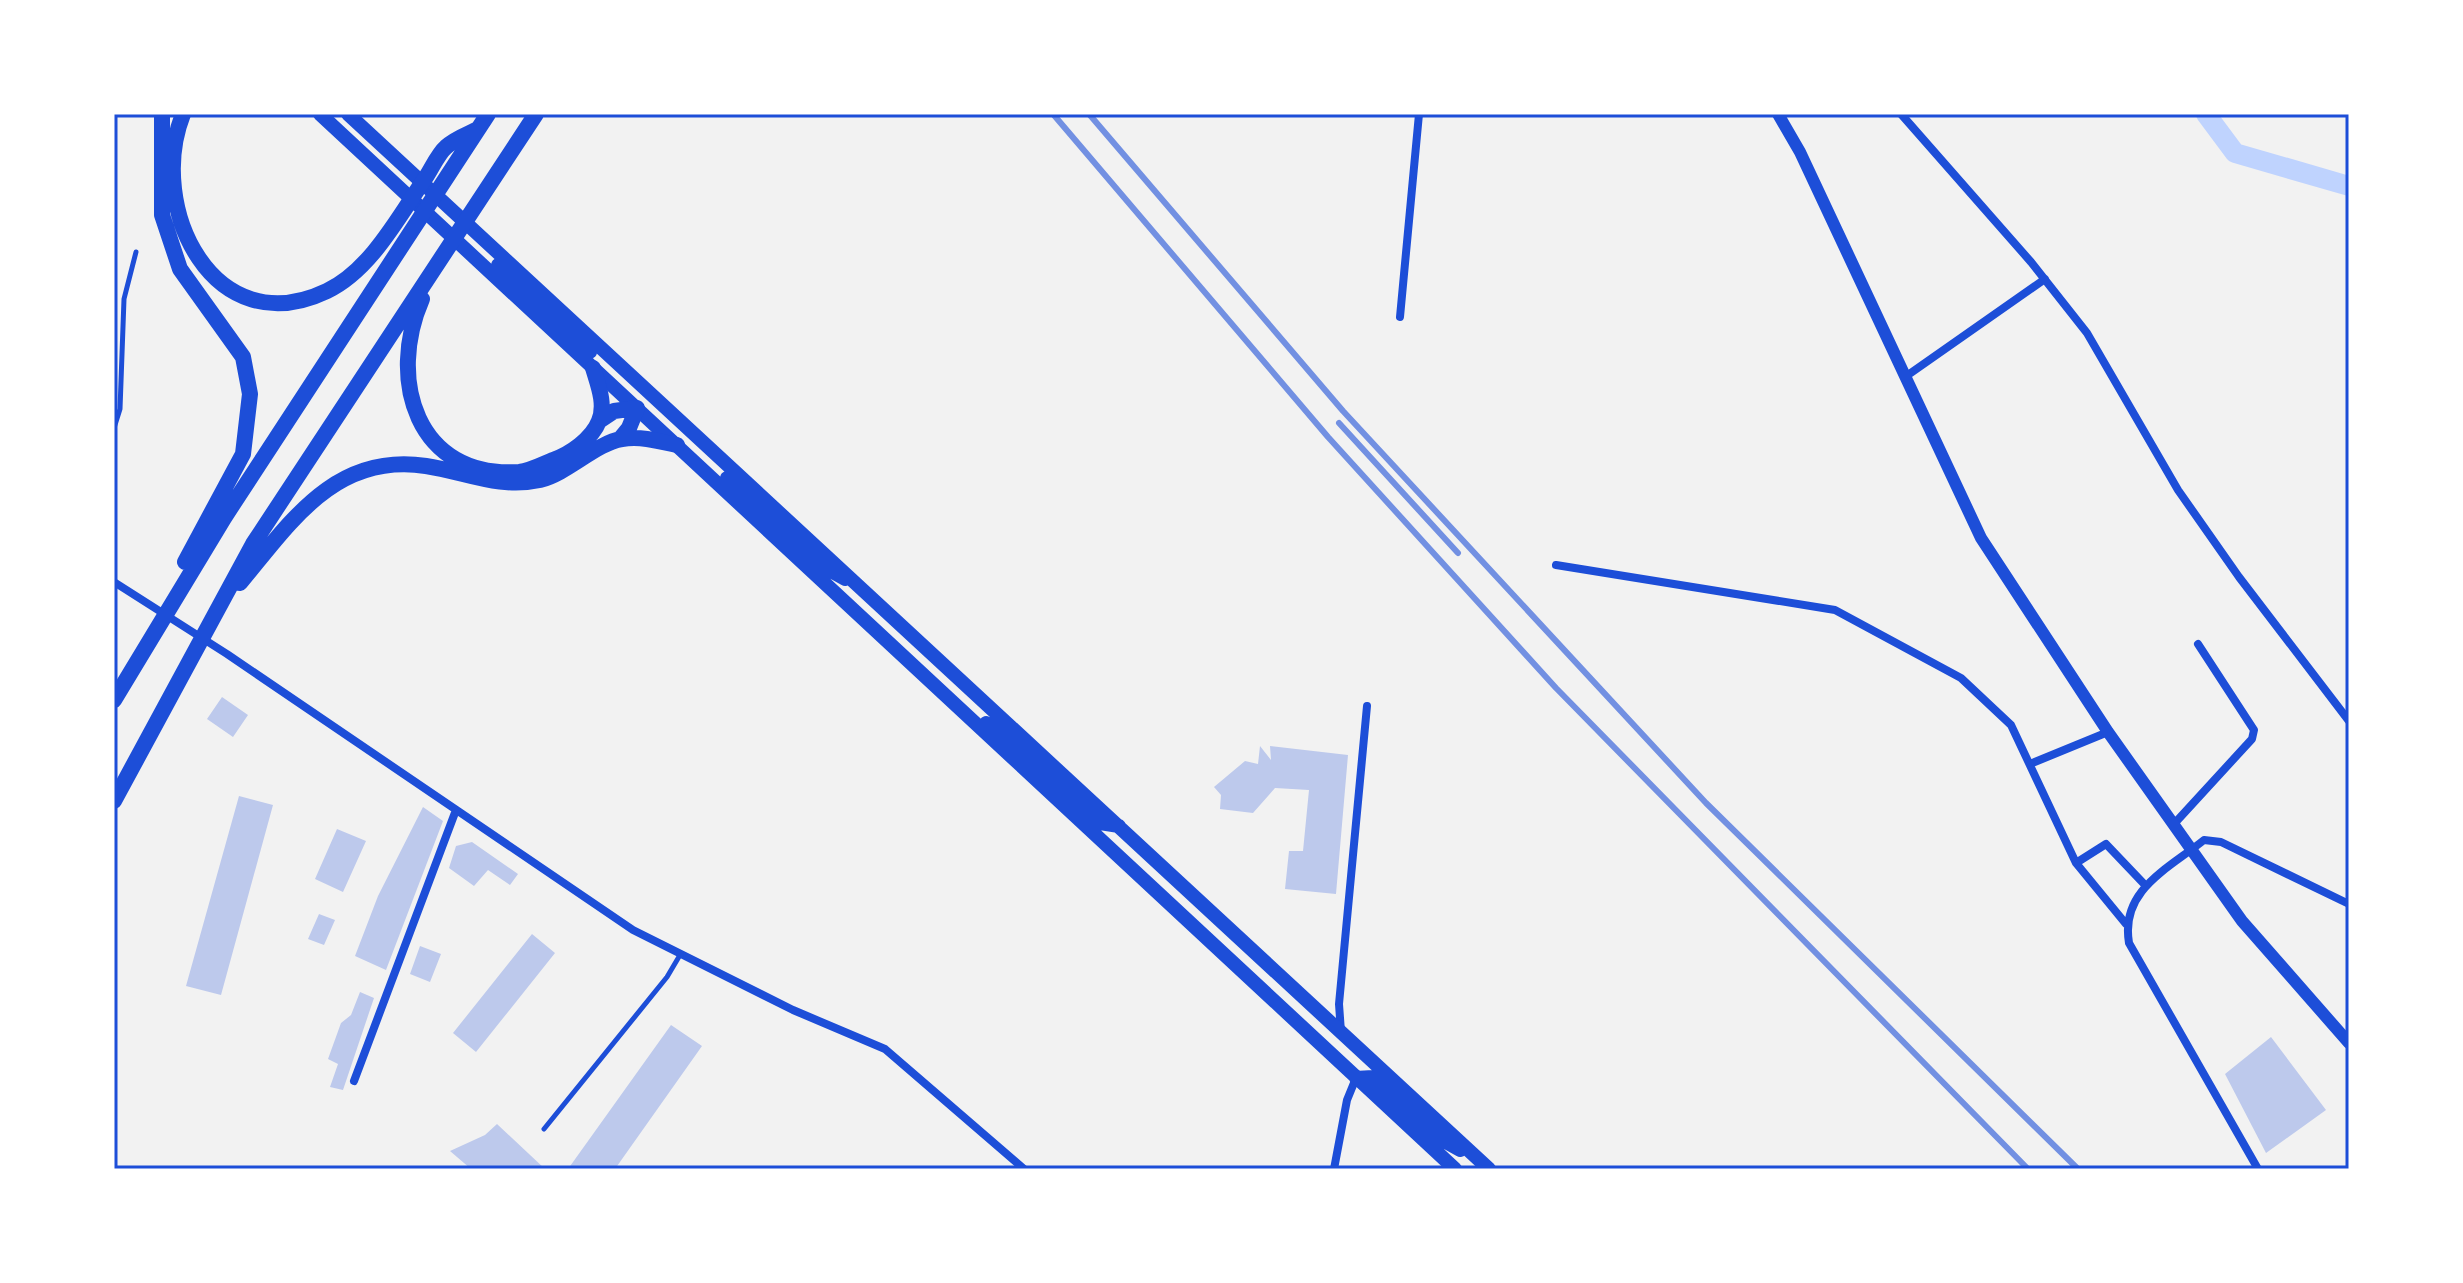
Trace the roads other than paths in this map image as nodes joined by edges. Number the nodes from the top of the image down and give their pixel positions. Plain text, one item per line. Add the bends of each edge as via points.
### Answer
1 (162, 114) edge
2 (183, 114) edge
3 (320, 114) edge
4 (337, 114) edge
5 (348, 114) edge
6 (536, 114) edge
7 (1419, 114) edge
8 (1778, 114) edge
9 (1901, 114) edge
10 (484, 121) edge
11 (379, 142) junction
12 (445, 204) junction
13 (136, 252) dead end
14 (440, 258) junction
15 (2045, 279) junction
16 (1400, 317) dead end
17 (593, 368) junction
18 (1905, 377) junction
19 (637, 408) junction
20 (599, 421) junction
21 (114, 428) edge
22 (620, 439) junction
23 (677, 445) junction
24 (1556, 565) dead end
25 (114, 582) edge
26 (869, 594) junction
27 (218, 609) junction
28 (2198, 644) dead end
29 (114, 690) edge
30 (114, 700) edge
31 (1367, 706) dead end
32 (962, 708) junction
33 (2349, 721) edge
34 (2108, 732) junction
35 (2030, 764) junction
36 (114, 801) edge
37 (456, 810) junction
38 (2174, 824) junction
39 (1120, 826) junction
40 (2191, 850) junction
41 (2076, 863) junction
42 (1141, 876) junction
43 (2146, 886) junction
44 (2349, 904) edge
45 (2126, 924) junction
46 (680, 955) junction
47 (1339, 1004) junction
48 (1312, 1008) junction
49 (1341, 1034) junction
50 (2349, 1043) edge
51 (1356, 1078) junction
52 (354, 1081) dead end
53 (544, 1129) dead end
54 (1484, 1164) edge
55 (1024, 1169) edge
56 (1334, 1169) edge
57 (1455, 1169) edge
58 (2258, 1169) edge

1 - 29 highway via 162,215 180,269 243,357 250,394 243,454
2 - 10 highway via 176,132 173,183 181,227 196,256 217,282 253,300 291,304 330,290 364,264 446,147
3 - 17 main road
4 - 11 main road
5 - 11 main road
6 - 14 highway
7 - 16 street
8 - 18 street
9 - 15 street
10 - 30 highway via 224,518
11 - 12 main road
12 - 19 main road via 485,252 623,383
12 - 26 main road
13 - 21 lane via 124,299 120,409
14 - 20 highway via 411,325 405,374 419,422 446,452 477,469 521,472 565,456
14 - 27 highway via 253,544
15 - 18 street
15 - 33 street via 2087,333 2178,490
17 - 19 main road
17 - 20 highway via 602,399
18 - 34 street via 1981,538
19 - 20 highway via 614,411
19 - 22 highway
19 - 23 main road
19 - 26 main road via 667,424 827,569
22 - 23 highway
22 - 27 highway via 531,481 506,484 426,466 391,464 353,474 299,509
23 - 32 main road
24 - 35 street via 1835,610 1961,678 2011,725
25 - 37 street
26 - 39 main road
27 - 36 highway
28 - 38 street via 2254,730 2252,739
31 - 47 street
32 - 39 main road via 1001,732 1100,823
32 - 42 main road
34 - 35 street
34 - 38 street
35 - 41 street
37 - 46 street via 633,930
37 - 52 street
38 - 40 street
39 - 42 main road via 1124,848
39 - 48 main road
40 - 43 street
40 - 44 street via 2204,840 2221,842
40 - 50 street via 2242,921
41 - 43 street via 2106,844
41 - 45 street
42 - 51 main road
43 - 45 street via 2133,901
45 - 58 street via 2129,943
46 - 53 lane
46 - 55 street via 885,1049
47 - 48 street
47 - 49 street
48 - 49 main road
49 - 51 main road
49 - 54 main road
51 - 54 main road via 1373,1077 1442,1140
51 - 56 street
51 - 57 main road

